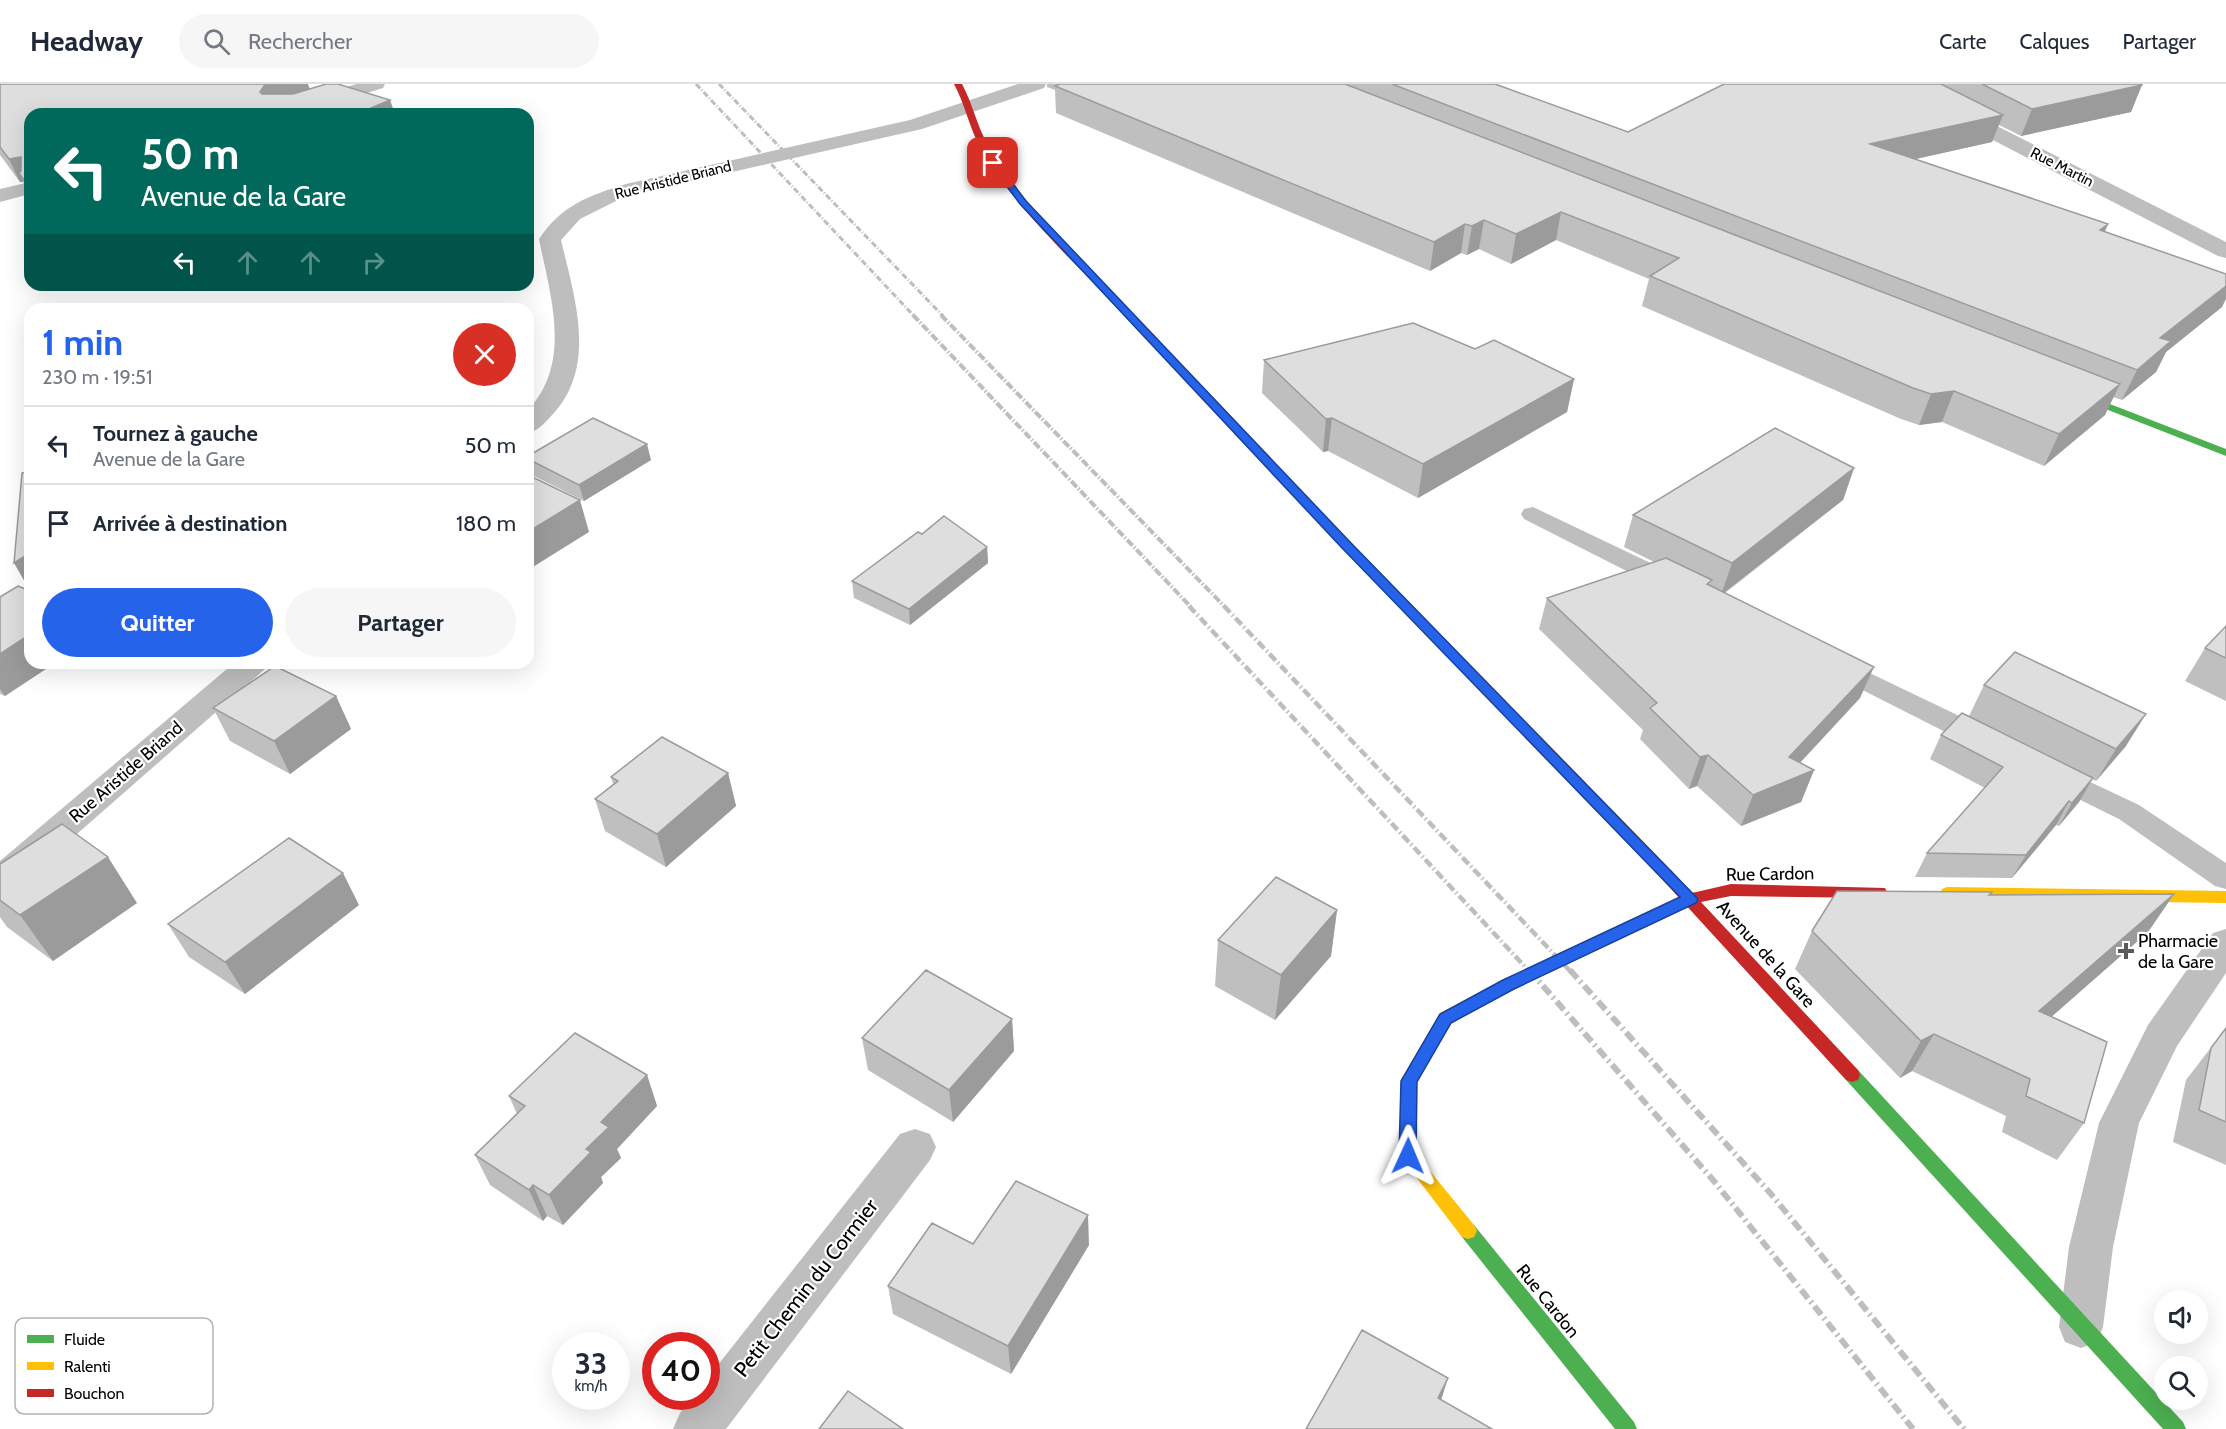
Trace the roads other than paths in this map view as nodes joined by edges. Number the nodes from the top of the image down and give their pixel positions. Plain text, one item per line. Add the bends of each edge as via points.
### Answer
1 (376, 84) edge
2 (958, 84) edge
3 (1037, 84) edge
4 (1899, 84) edge
5 (299, 108) edge
6 (969, 108) junction
7 (24, 190) edge
8 (0, 196) edge
9 (2226, 251) edge
10 (2051, 384) edge
11 (534, 420) edge
12 (2226, 453) edge
13 (1533, 514) dead end
14 (1692, 593) edge
15 (1808, 651) edge
16 (245, 669) edge
17 (2226, 878) edge
18 (0, 881) edge
19 (1896, 892) edge
20 (1931, 893) edge
21 (2226, 897) edge
22 (1690, 899) junction
23 (2226, 943) edge
24 (915, 1147) dead end
25 (2081, 1327) junction
26 (697, 1429) edge
27 (1627, 1429) edge
28 (2176, 1429) edge

1 - 5 street
2 - 6 street, Avenue de la Gare
3 - 6 street
4 - 9 street, Rue Martin
6 - 11 street, Rue Aristide Briand via 840,143 633,188 572,214 550,239 569,338 566,370 545,410
6 - 22 street, Avenue de la Gare via 973,125 993,163 1023,202 1346,545
7 - 8 street
10 - 12 street
13 - 14 lane
15 - 17 lane via 2129,812
16 - 18 street, Rue Aristide Briand
19 - 22 street, Rue Cardon via 1731,890
20 - 21 street
22 - 25 street, Avenue de la Gare
22 - 27 street, Rue Cardon via 1446,1018 1409,1081 1408,1156
23 - 25 street via 2162,1036 2119,1123 2091,1247
24 - 26 street, Petit Chemin du Cormier
25 - 28 street, Avenue de la Gare

